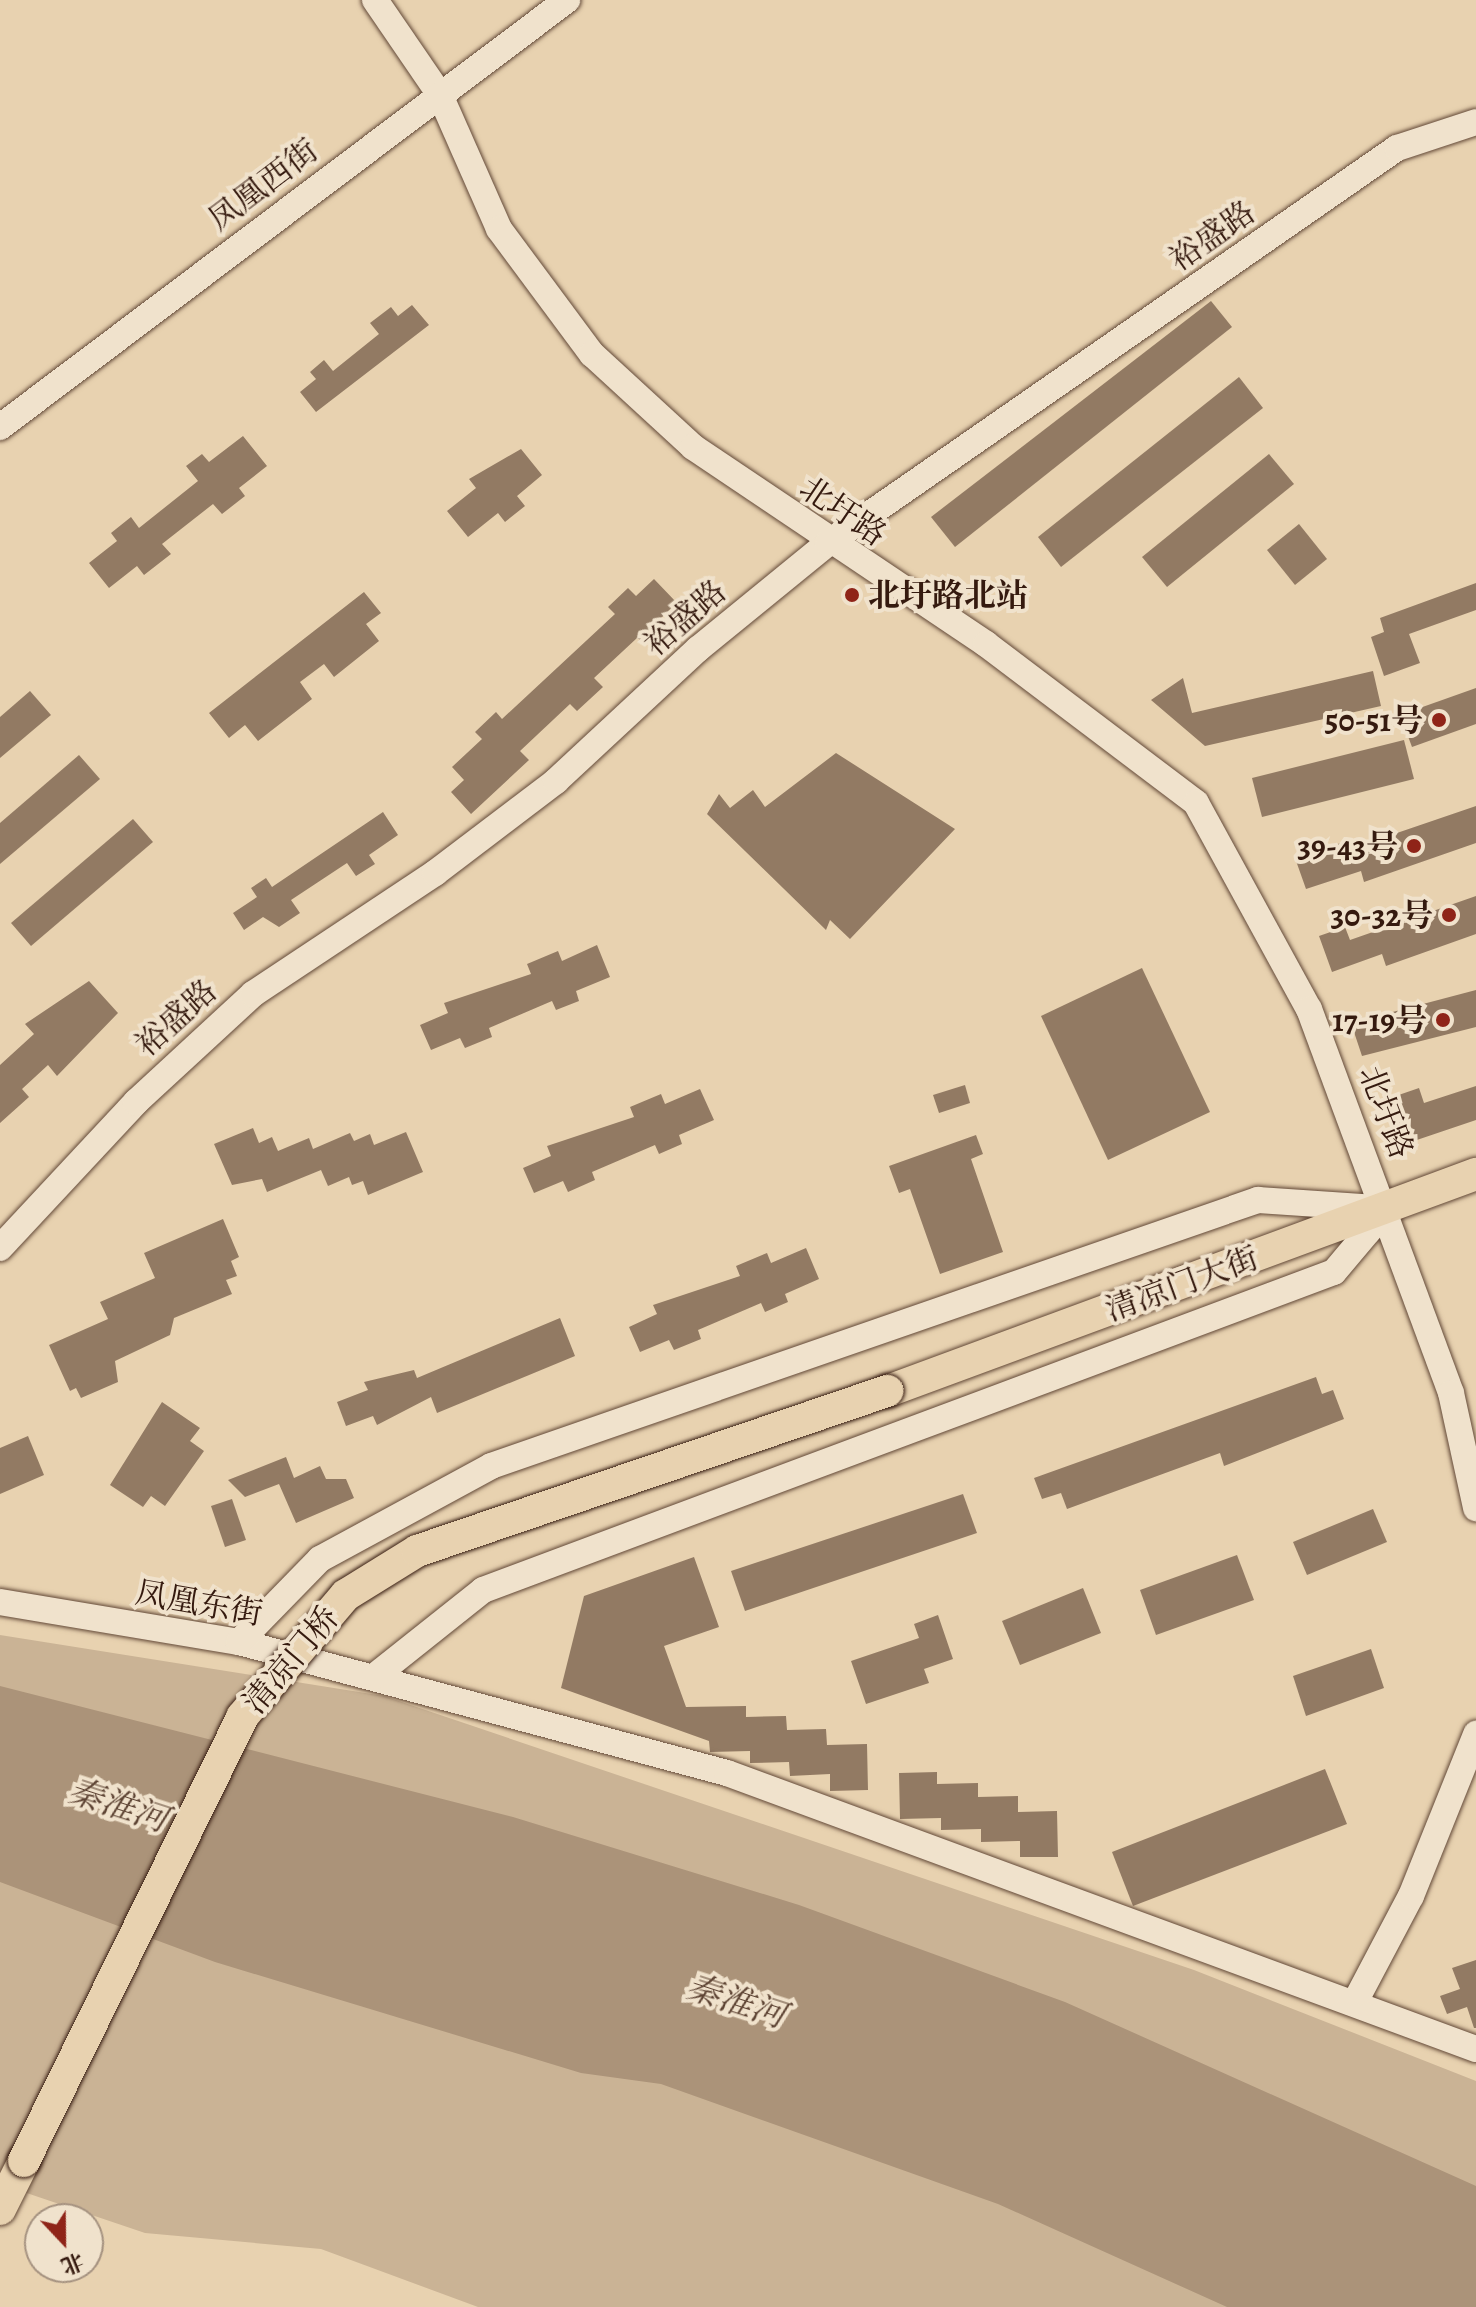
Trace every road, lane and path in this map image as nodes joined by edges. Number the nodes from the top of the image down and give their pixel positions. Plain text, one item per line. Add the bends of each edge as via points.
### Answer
1 (375, 0) edge
2 (567, 0) edge
3 (440, 95) junction
4 (1476, 122) edge
5 (0, 427) edge
6 (828, 543) junction
7 (1476, 1174) edge
8 (1387, 1209) junction
9 (0, 1248) edge
10 (888, 1391) joint
11 (1476, 1508) edge
12 (0, 1602) edge
13 (239, 1642) junction
14 (375, 1676) junction
15 (1476, 1734) edge
16 (1355, 2002) junction
17 (1476, 2049) edge
18 (0, 2209) edge

1 - 3 street, 北圩路
2 - 3 street, 凤凰西街
3 - 5 street, 凤凰西街
3 - 6 street, 北圩路 via 499,229 592,354 693,447
4 - 6 street, 裕盛路 via 1397,148
6 - 8 street, 北圩路 via 986,644 1196,803 1309,1009
6 - 9 street, 裕盛路 via 698,649 556,781 435,873 253,994 125,1113
7 - 8 main road, 清凉门大街
8 - 10 main road, 清凉门大街
8 - 11 street, 北圩路 via 1451,1393
8 - 13 street via 1258,1200 491,1466 320,1559
8 - 14 street via 1334,1272 483,1590
10 - 18 main road, 清凉门桥, bridge via 417,1551 346,1595 242,1717
12 - 13 street, 凤凰东街
13 - 14 street, 凤凰东街
14 - 16 street, 凤凰东街 via 727,1773
15 - 16 street via 1411,1896
16 - 17 street, 凤凰东街

